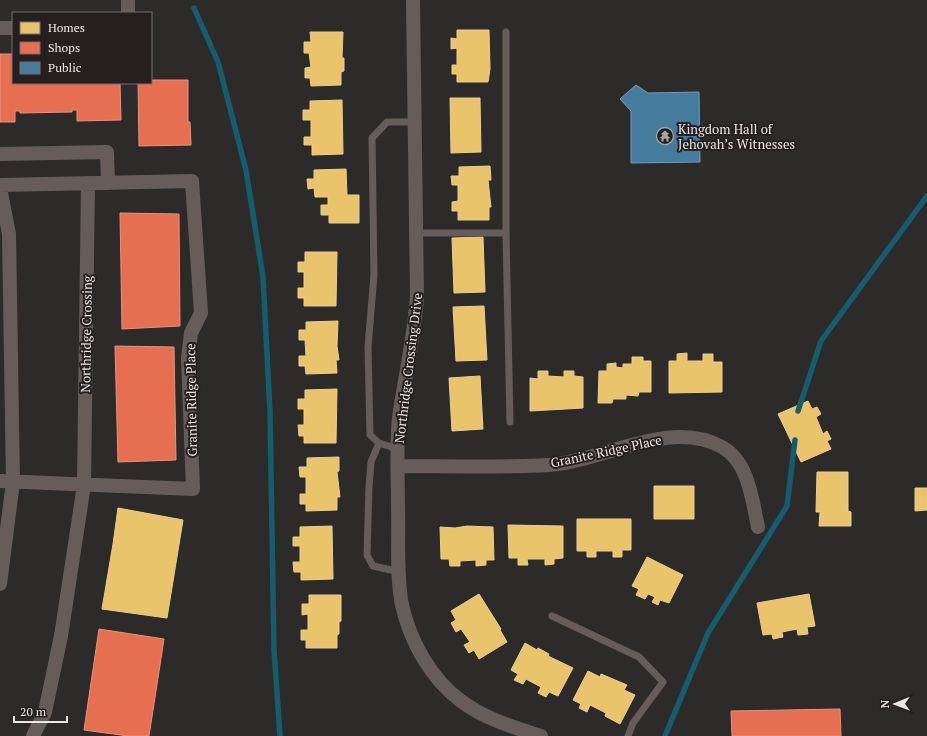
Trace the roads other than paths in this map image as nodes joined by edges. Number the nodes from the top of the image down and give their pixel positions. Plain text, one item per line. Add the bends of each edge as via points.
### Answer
1 (128, 0) edge
2 (413, 0) edge
3 (128, 12) edge
4 (0, 28) edge
5 (12, 28) edge
6 (506, 32) dead end
7 (415, 122) junction
8 (0, 154) edge
9 (88, 183) junction
10 (108, 183) junction
11 (0, 184) edge
12 (0, 188) edge
13 (416, 233) junction
14 (506, 233) junction
15 (510, 422) dead end
16 (379, 443) junction
17 (398, 449) junction
18 (398, 466) junction
19 (6, 481) edge
20 (84, 486) junction
21 (758, 527) dead end
22 (400, 572) junction
23 (0, 584) edge
24 (552, 616) dead end
25 (33, 736) edge
26 (541, 736) edge
27 (628, 736) edge

1 - 3 street
2 - 7 street, Northridge Crossing Drive
4 - 5 street
6 - 14 lane
7 - 13 street, Northridge Crossing Drive
7 - 16 lane via 387,122 372,138 374,275 368,347 370,435
8 - 10 street via 107,152
9 - 10 street
9 - 11 street
9 - 20 street, Northridge Crossing
10 - 20 street, Granite Ridge Place via 192,181 201,313 191,332 188,358 192,489
12 - 19 street via 9,234
13 - 14 lane
13 - 17 street, Northridge Crossing Drive via 417,297 414,338 399,418
14 - 15 lane
16 - 17 lane
16 - 22 lane via 371,462 368,487 367,555 372,566
17 - 18 street, Northridge Crossing Drive
18 - 21 street, Granite Ridge Place via 550,464 660,439 697,437 723,447 743,468
18 - 22 street, Northridge Crossing Drive
19 - 20 street via 58,482
19 - 23 street
20 - 25 street, Northridge Crossing via 45,712
22 - 26 street, Northridge Crossing Drive via 402,605 415,644 435,676 460,701 493,720
24 - 27 lane via 639,657 663,682 633,723

